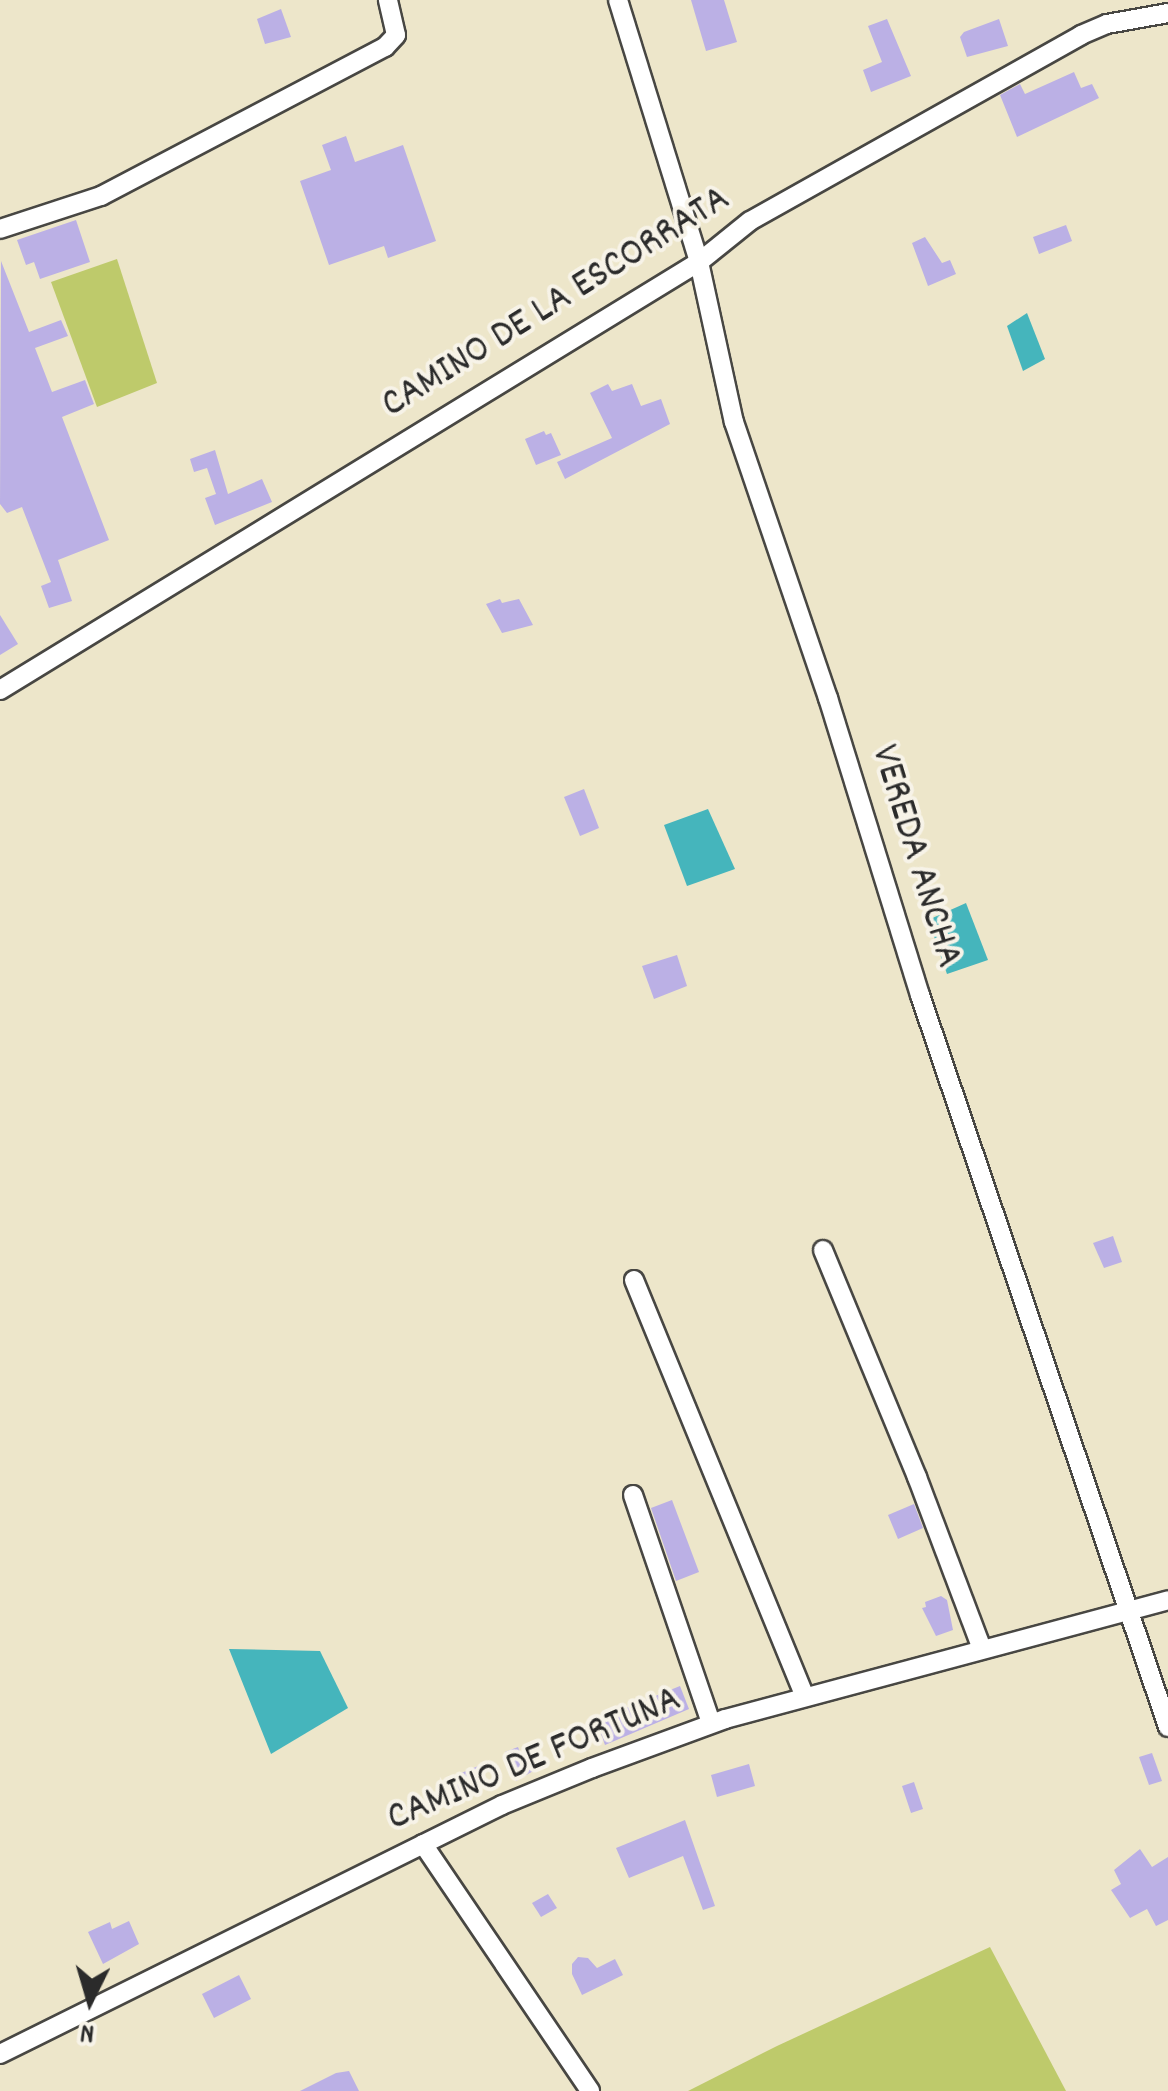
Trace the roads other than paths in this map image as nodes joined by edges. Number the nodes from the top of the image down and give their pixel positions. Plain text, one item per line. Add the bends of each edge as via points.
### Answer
1 (388, 0) edge
2 (618, 0) edge
3 (1168, 13) edge
4 (0, 229) edge
5 (698, 262) junction
6 (0, 690) edge
7 (822, 1250) dead end
8 (634, 1280) dead end
9 (632, 1495) dead end
10 (1168, 1600) edge
11 (1128, 1611) junction
12 (982, 1650) junction
13 (805, 1696) junction
14 (711, 1724) junction
15 (1168, 1727) edge
16 (423, 1844) junction
17 (0, 2054) edge
18 (590, 2091) edge

1 - 4 street via 396,35 385,47 101,196
2 - 5 street, VEREDA ANCHA
3 - 5 street, CAMINO DE LA ESCORRATA via 1081,35 750,222
5 - 6 street, CAMINO DE LA ESCORRATA
5 - 11 street, VEREDA ANCHA via 734,422
7 - 12 street
8 - 13 street
9 - 14 street
10 - 11 street, CAMINO DE FORTUNA
11 - 12 street, CAMINO DE FORTUNA
11 - 15 street, VEREDA ANCHA
12 - 13 street, CAMINO DE FORTUNA
13 - 14 street, CAMINO DE FORTUNA
14 - 16 street, CAMINO DE FORTUNA via 502,1804
16 - 17 street, CAMINO DE FORTUNA
16 - 18 street

